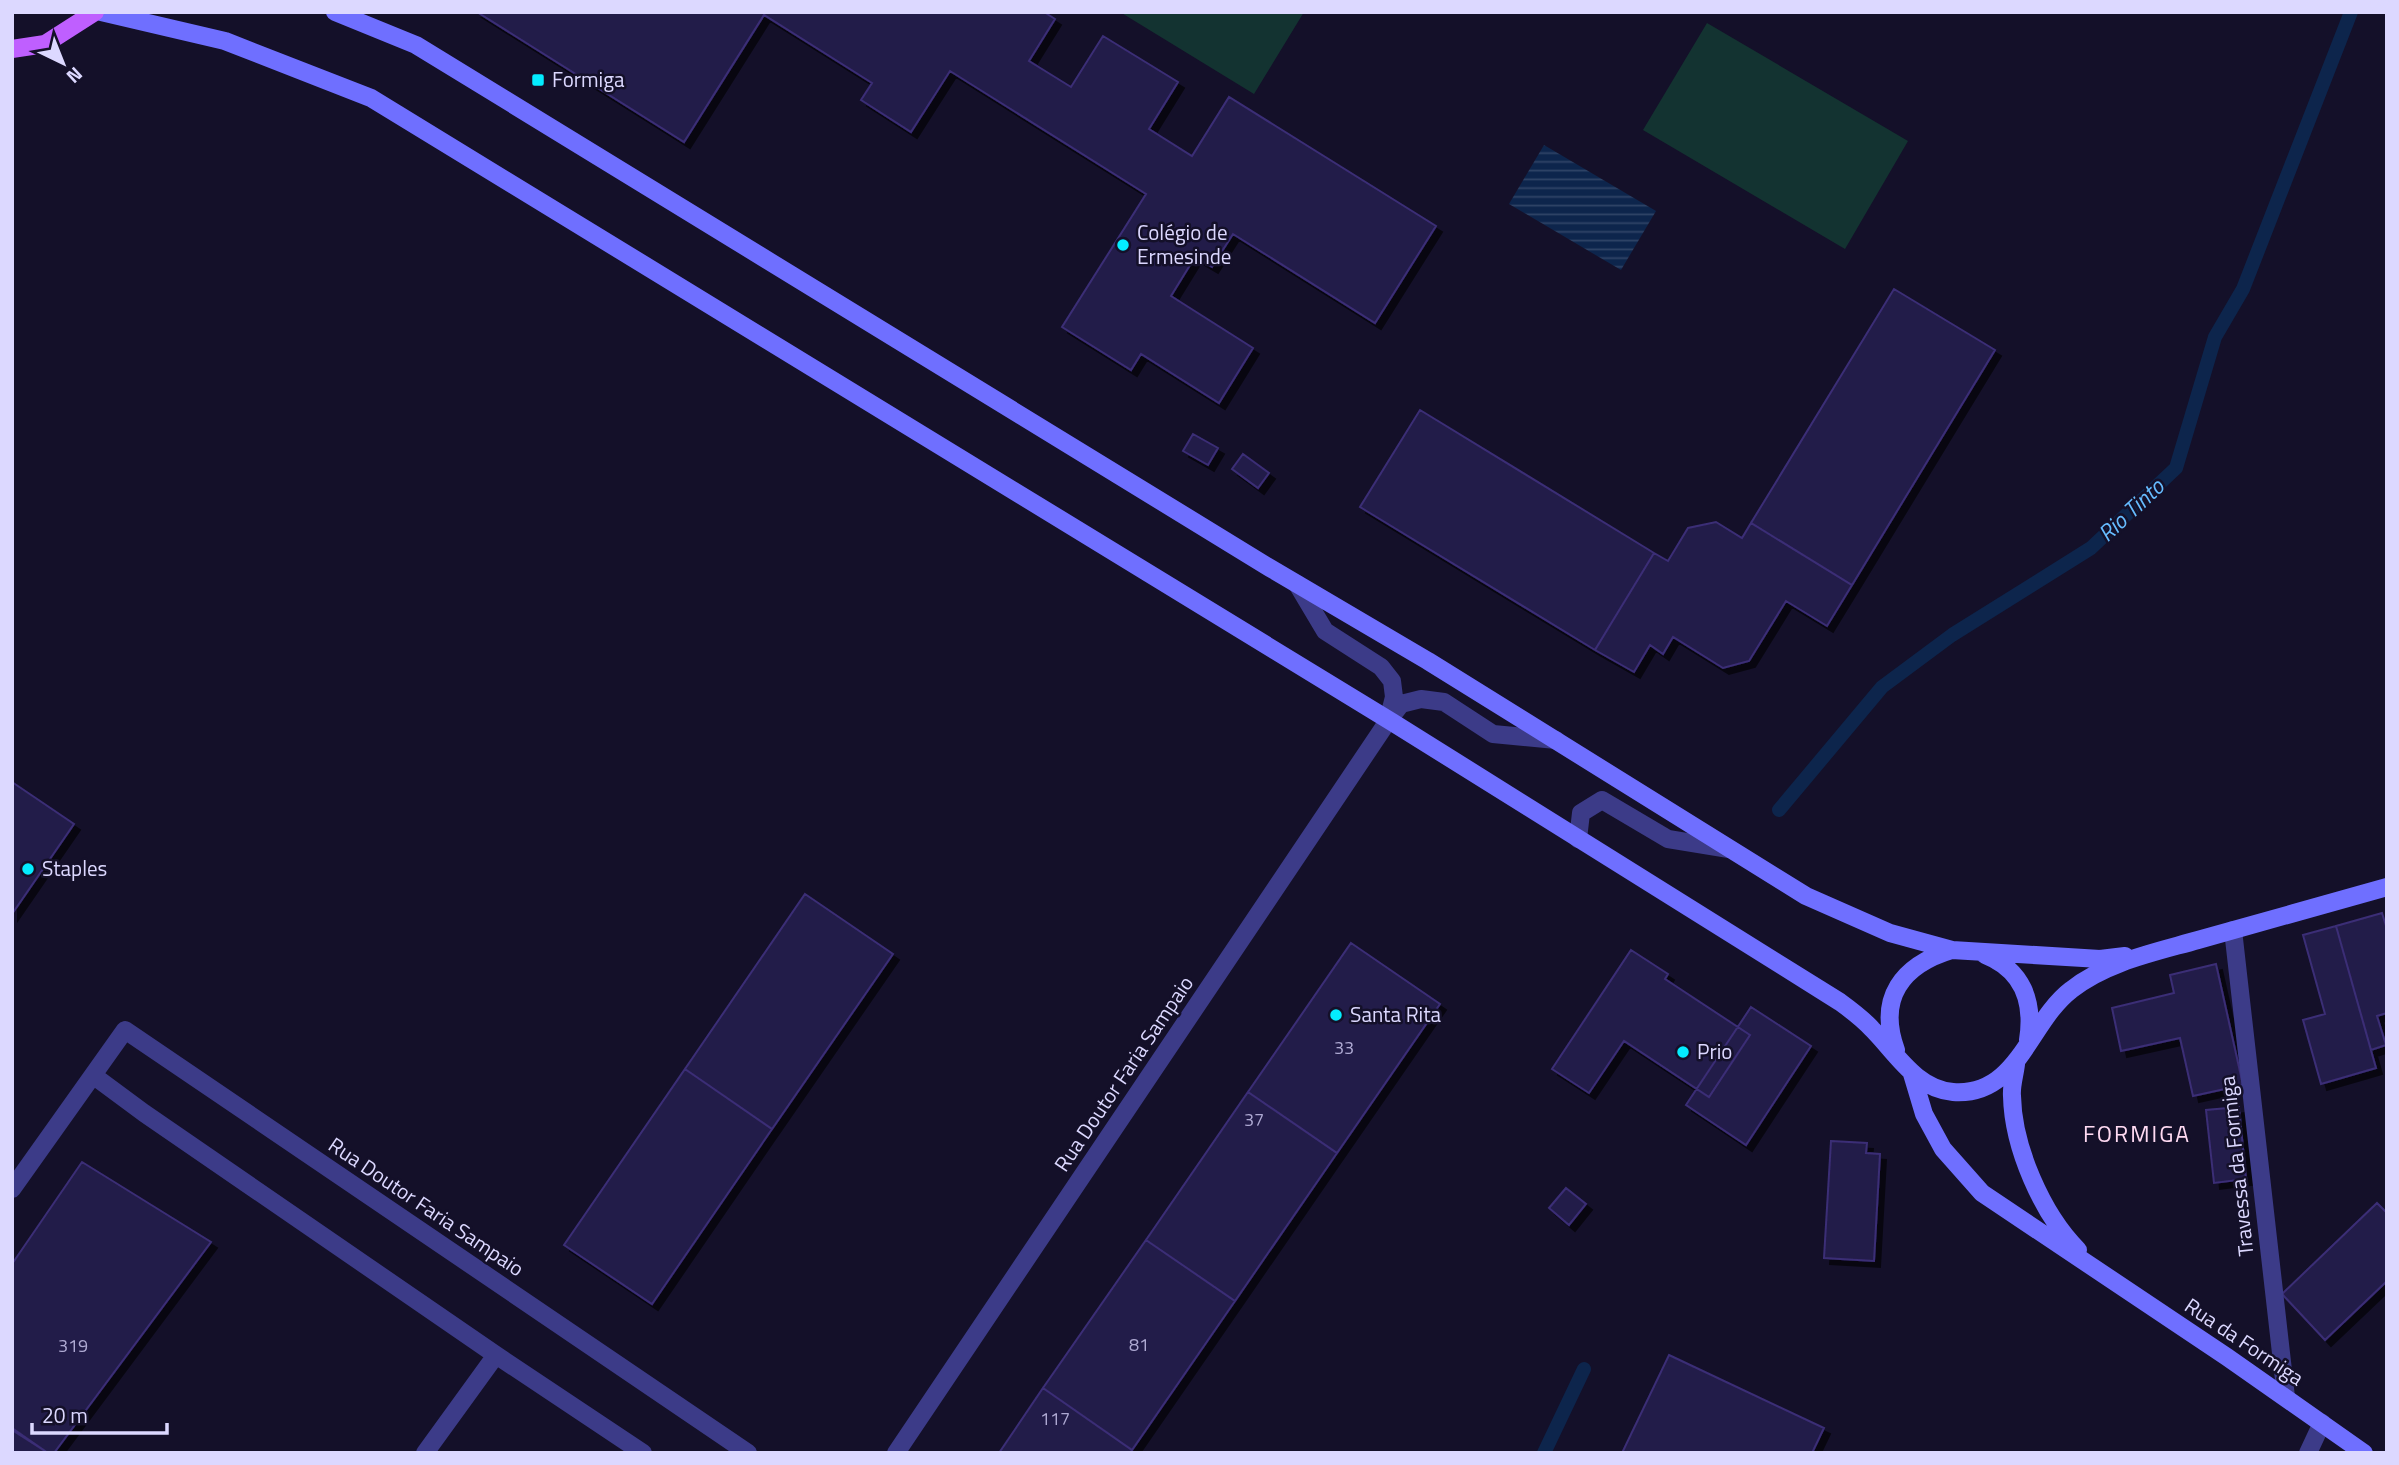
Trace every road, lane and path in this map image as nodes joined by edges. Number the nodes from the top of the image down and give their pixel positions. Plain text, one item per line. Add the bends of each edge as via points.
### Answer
1 (95, 12) edge
2 (101, 12) edge
3 (335, 12) edge
4 (12, 49) edge
5 (1297, 584) junction
6 (1388, 720) junction
7 (1556, 740) junction
8 (1578, 839) junction
9 (1729, 849) junction
10 (2387, 887) edge
11 (2233, 930) junction
12 (1952, 950) junction
13 (1975, 951) junction
14 (2149, 954) junction
15 (2028, 1043) junction
16 (1898, 1055) junction
17 (2016, 1064) junction
18 (1912, 1074) junction
19 (94, 1076) junction
20 (12, 1189) edge
21 (2097, 1270) junction
22 (496, 1355) junction
23 (2286, 1397) junction
24 (2322, 1423) junction
25 (425, 1453) edge
26 (643, 1453) edge
27 (748, 1453) edge
28 (896, 1453) edge
29 (2308, 1453) edge
30 (2364, 1453) edge

1 - 4 main road via 45,44
2 - 6 main road via 225,41 371,98
3 - 5 main road via 416,45
5 - 6 street via 1325,631 1381,667 1392,681 1394,697
5 - 7 main road
6 - 7 street via 1401,704 1422,699 1444,702 1493,733
6 - 8 main road
6 - 28 street, Rua Doutor Faria Sampaio
7 - 9 main road
8 - 9 street via 1581,813 1602,800 1668,839
8 - 16 main road via 1840,1002
9 - 12 main road via 1843,914
10 - 11 main road
11 - 14 main road
11 - 23 street, Travessa da Formiga
12 - 13 main road
12 - 16 main road via 1929,957 1910,970 1896,989 1890,1034
13 - 14 main road via 2100,958
13 - 15 main road via 1997,960 2027,996 2031,1019
14 - 15 main road via 2099,972 2071,989 2049,1010
15 - 17 main road
16 - 18 main road
17 - 18 main road via 1999,1080 1977,1090 1953,1092
17 - 21 main road, Rua da Formiga via 2011,1094 2023,1154 2041,1198 2069,1241
18 - 21 main road, Rua da Formiga via 1924,1114 1943,1149 1974,1185
19 - 20 street, Rua Doutor Faria Sampaio
19 - 22 street
19 - 27 street, Rua Doutor Faria Sampaio via 125,1030
21 - 23 main road, Rua da Formiga
22 - 25 street
22 - 26 street
23 - 24 main road, Rua da Formiga
24 - 29 street
24 - 30 main road, Rua da Formiga

